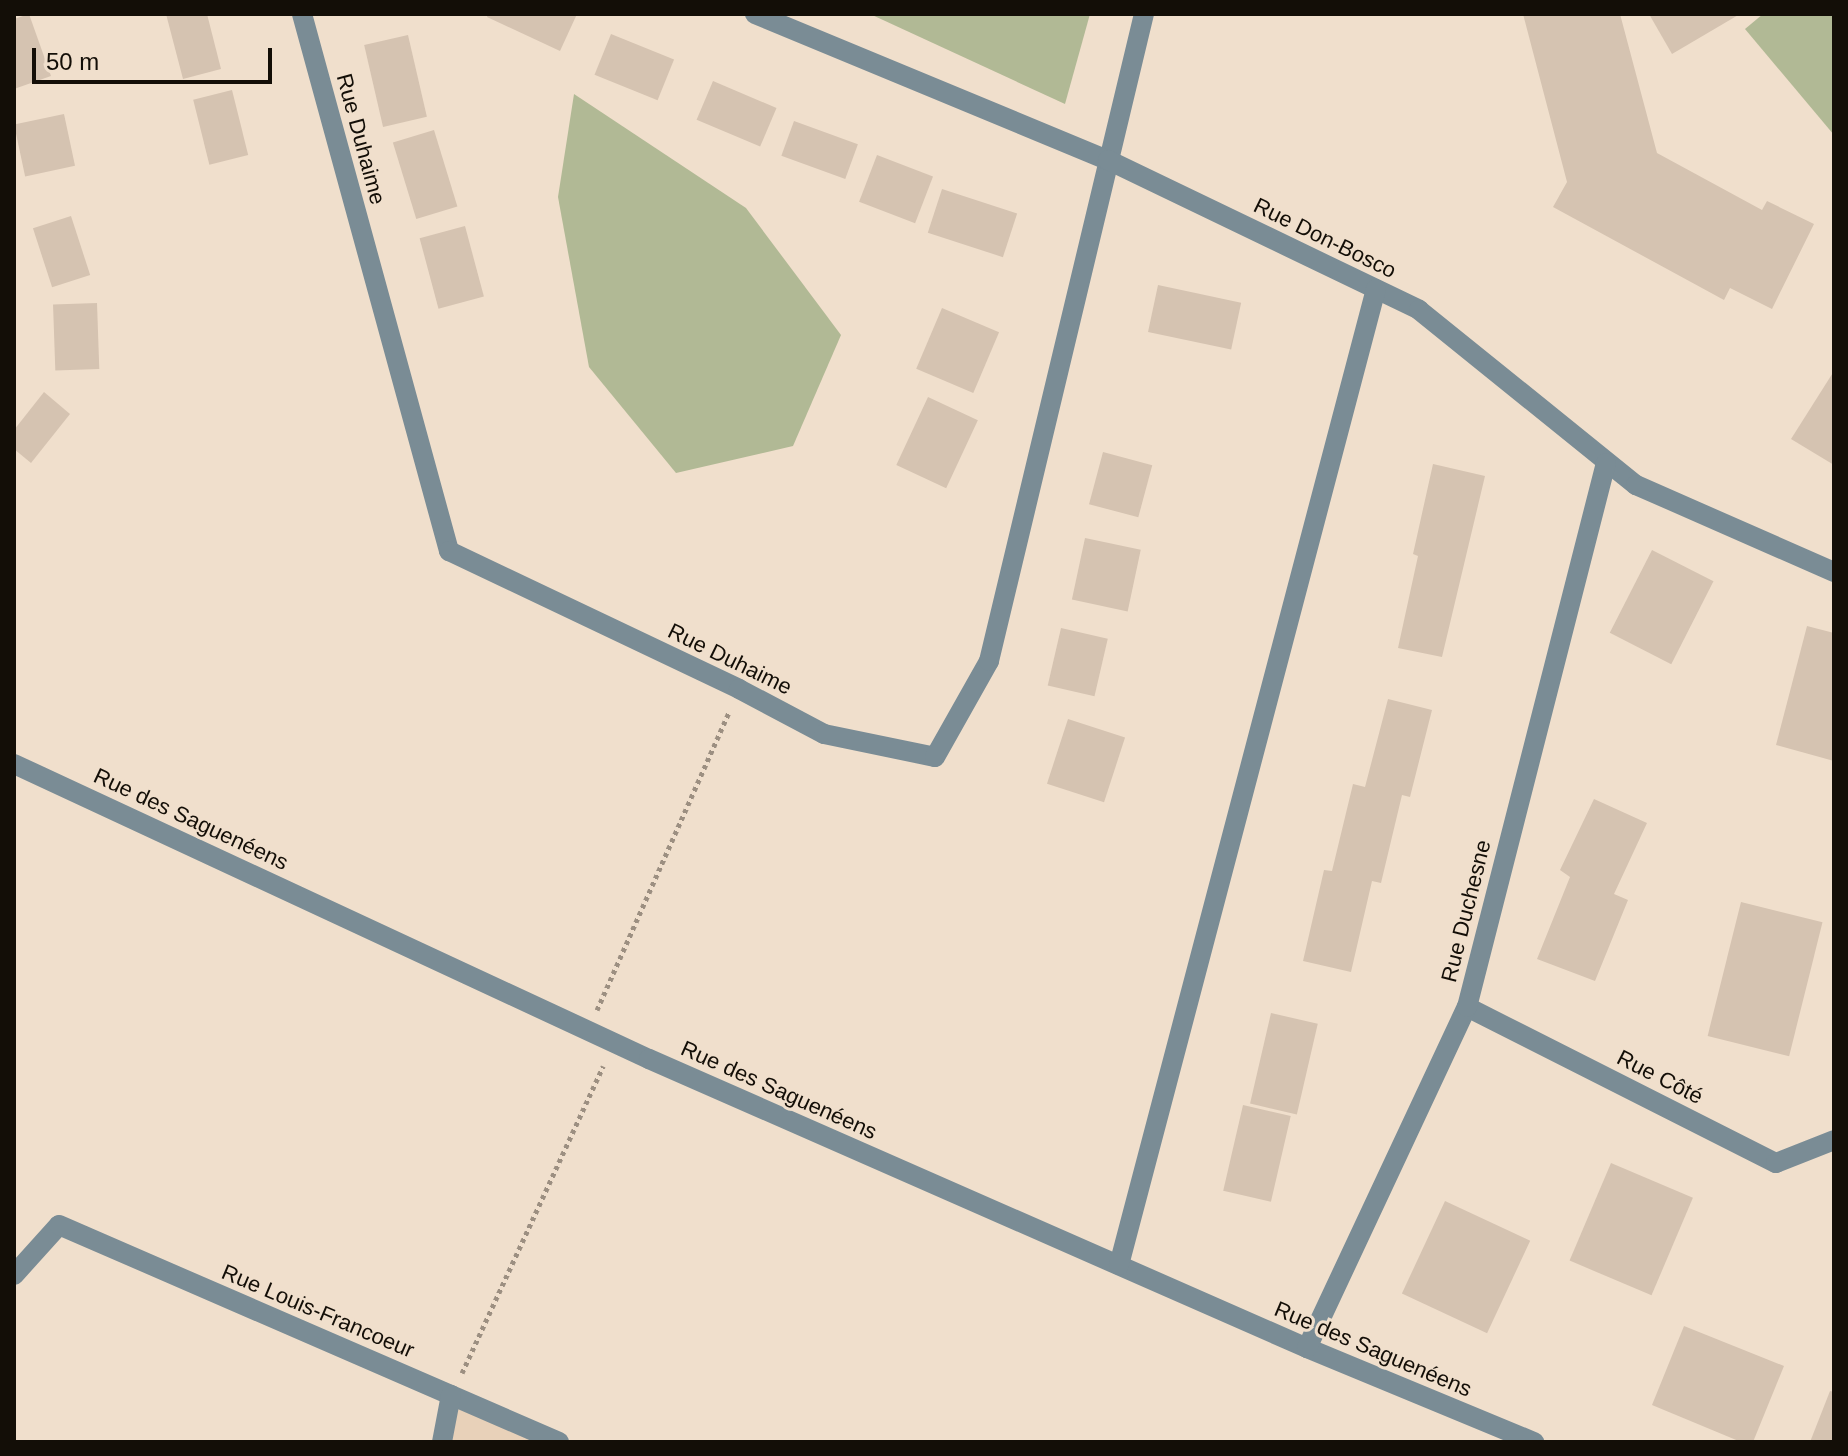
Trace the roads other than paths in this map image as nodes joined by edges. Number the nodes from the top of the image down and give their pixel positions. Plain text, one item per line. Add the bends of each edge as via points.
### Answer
1 (302, 14) edge
2 (755, 14) edge
3 (1144, 14) edge
4 (1108, 160) junction
5 (1376, 289) junction
6 (1606, 463) junction
7 (1834, 572) edge
8 (14, 764) edge
9 (1467, 1007) junction
10 (1834, 1140) edge
11 (1119, 1265) junction
12 (14, 1275) edge
13 (1307, 1348) junction
14 (451, 1395) junction
15 (442, 1442) edge
16 (559, 1442) edge
17 (1534, 1442) edge

1 - 4 street, Rue Duhaime via 449,551 824,734 935,757 989,661
2 - 4 street, Rue Don-Bosco
3 - 4 street
4 - 5 street, Rue Don-Bosco
5 - 6 street, Rue Don-Bosco via 1419,310
5 - 11 street
6 - 7 street, Rue Don-Bosco via 1636,485
6 - 9 street, Rue Duchesne
8 - 11 street, Rue des Saguenéens via 614,1042
9 - 10 street, Rue Côté via 1776,1163
9 - 13 street, Rue Duchesne
11 - 13 street, Rue des Saguenéens
12 - 14 street, Rue Louis-Francoeur via 59,1225
13 - 17 street, Rue des Saguenéens
14 - 15 street
14 - 16 street, Rue Louis-Francoeur

